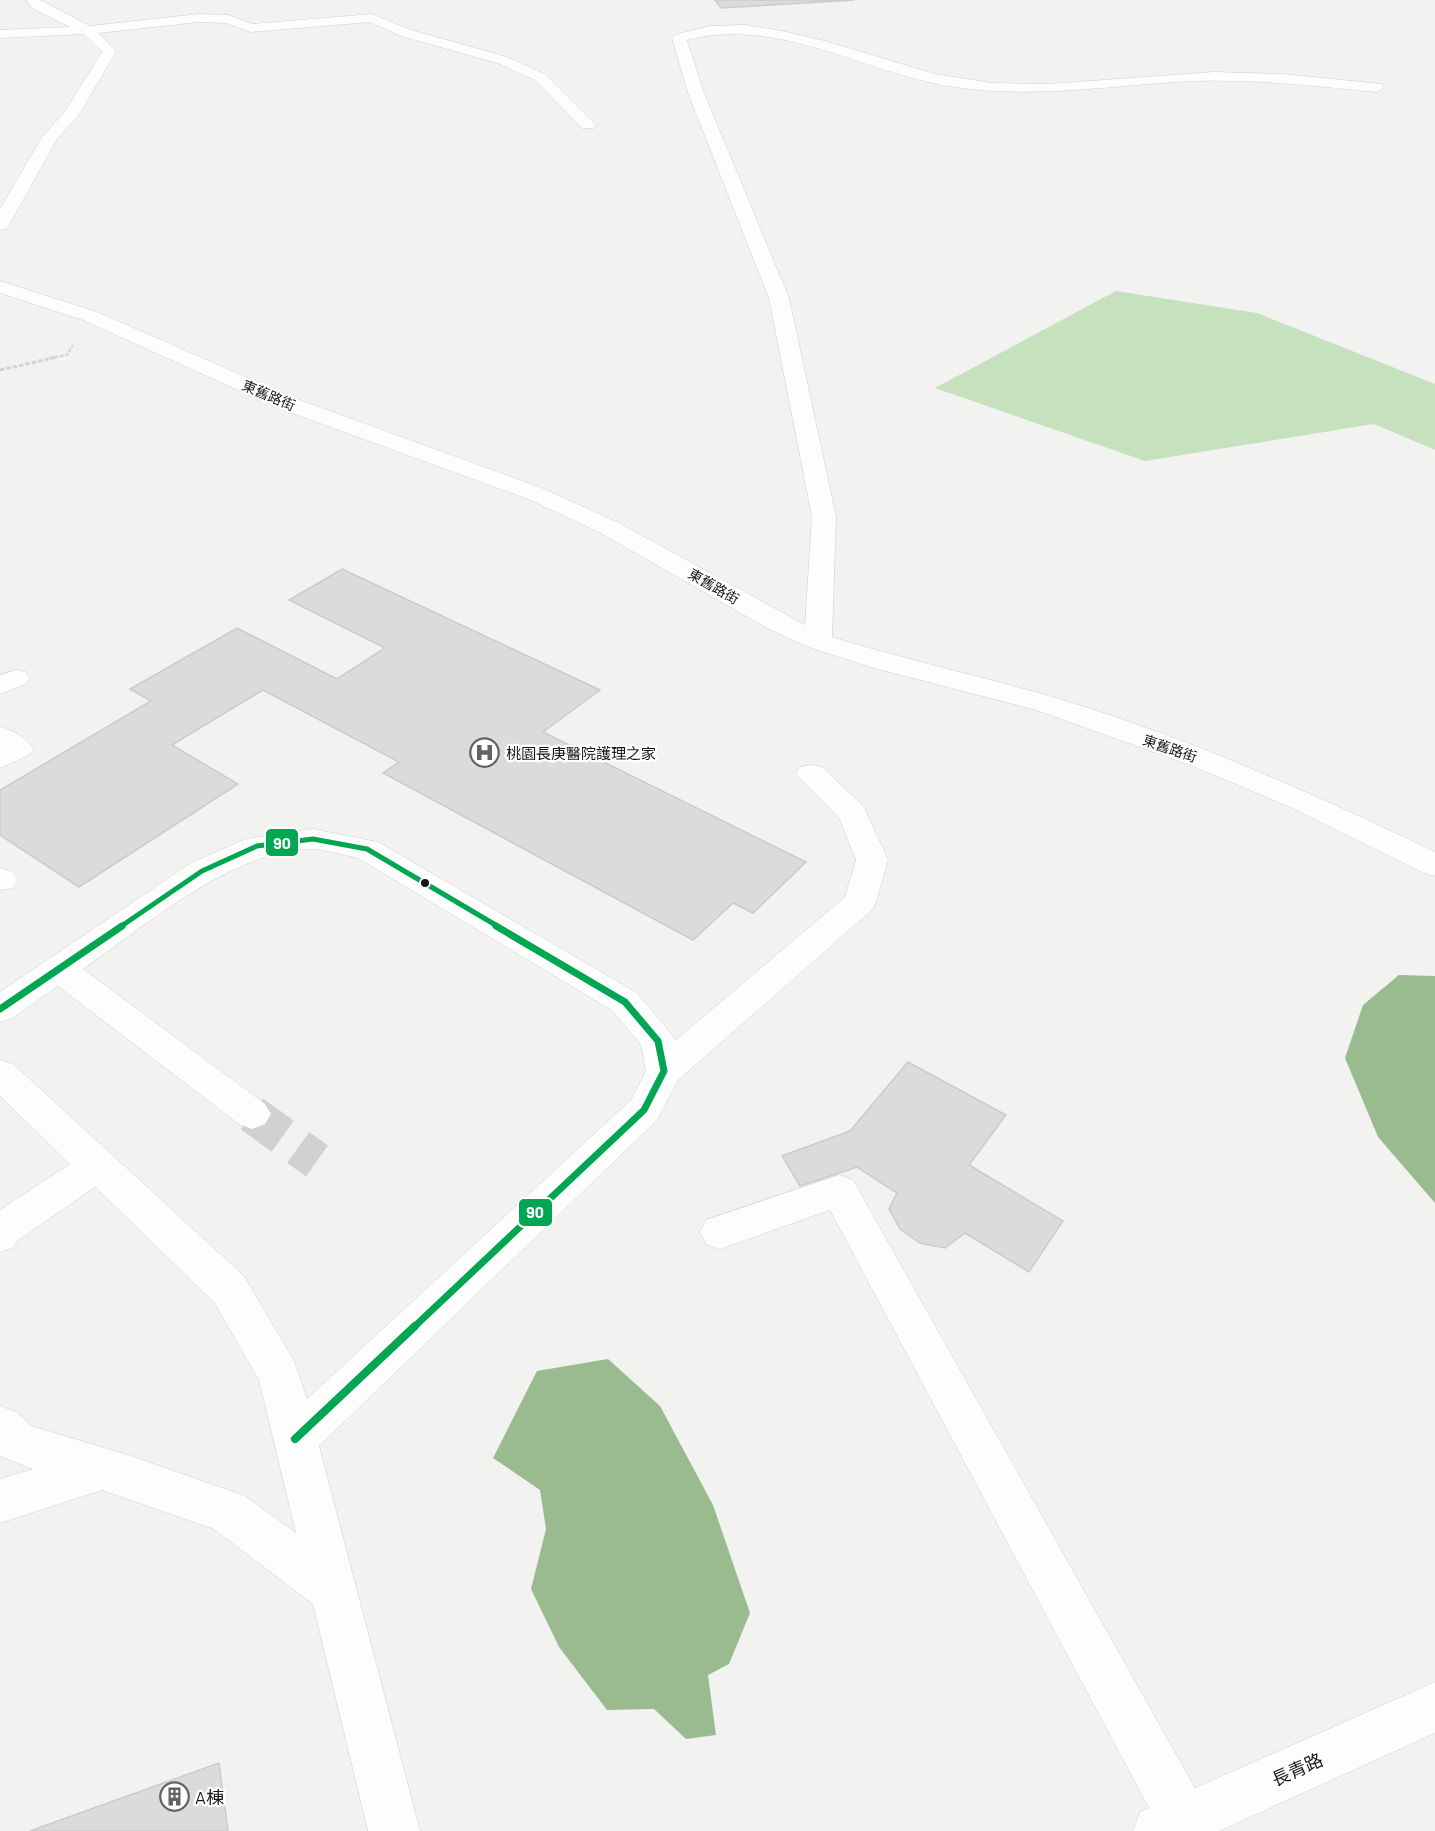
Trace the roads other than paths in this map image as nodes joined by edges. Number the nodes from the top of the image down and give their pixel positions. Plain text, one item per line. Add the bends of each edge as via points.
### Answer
1 (33, 0) edge
2 (396, 12) dead end
3 (372, 18) junction
4 (88, 30) junction
5 (0, 34) edge
6 (1376, 87) dead end
7 (588, 125) dead end
8 (0, 225) edge
9 (0, 287) edge
10 (818, 641) junction
11 (0, 736) edge
12 (0, 759) edge
13 (811, 774) dead end
14 (1435, 865) edge
15 (58, 969) junction
16 (0, 1009) edge
17 (664, 1071) junction
18 (0, 1074) edge
19 (252, 1114) tunnel mouth
20 (97, 1166) junction
21 (720, 1232) dead end
22 (0, 1235) edge
23 (0, 1426) edge
24 (295, 1439) junction
25 (100, 1469) junction
26 (0, 1501) edge
27 (333, 1590) junction
28 (1435, 1707) edge
29 (1171, 1825) edge
30 (394, 1831) edge

1 - 4 street
2 - 3 street
3 - 4 street via 251,28 228,19 199,18
3 - 7 street via 406,33 502,60 540,77
4 - 5 street
4 - 8 street via 109,52 70,116 50,137
6 - 10 street via 1229,76 1004,88 964,85 907,72 744,27 718,28 679,38 696,93 779,298 824,516
9 - 10 street, 東舊路街 via 90,316 281,401 536,494 608,527 776,622
10 - 14 street, 東舊路街 via 1046,705 1200,758 1299,799
11 - 12 street via 19,748
13 - 17 street via 853,814 872,860 860,902
15 - 16 street
15 - 17 street via 202,871 257,846 313,838 367,849 625,1002 658,1041
15 - 19 street
17 - 24 street via 644,1110
18 - 20 street
20 - 22 street via 3,1229
20 - 24 street via 229,1289 279,1376
21 - 29 street via 839,1191
23 - 25 street via 17,1443
24 - 27 street
25 - 26 street
25 - 27 street via 229,1512
27 - 30 street
28 - 29 street, 長青路

